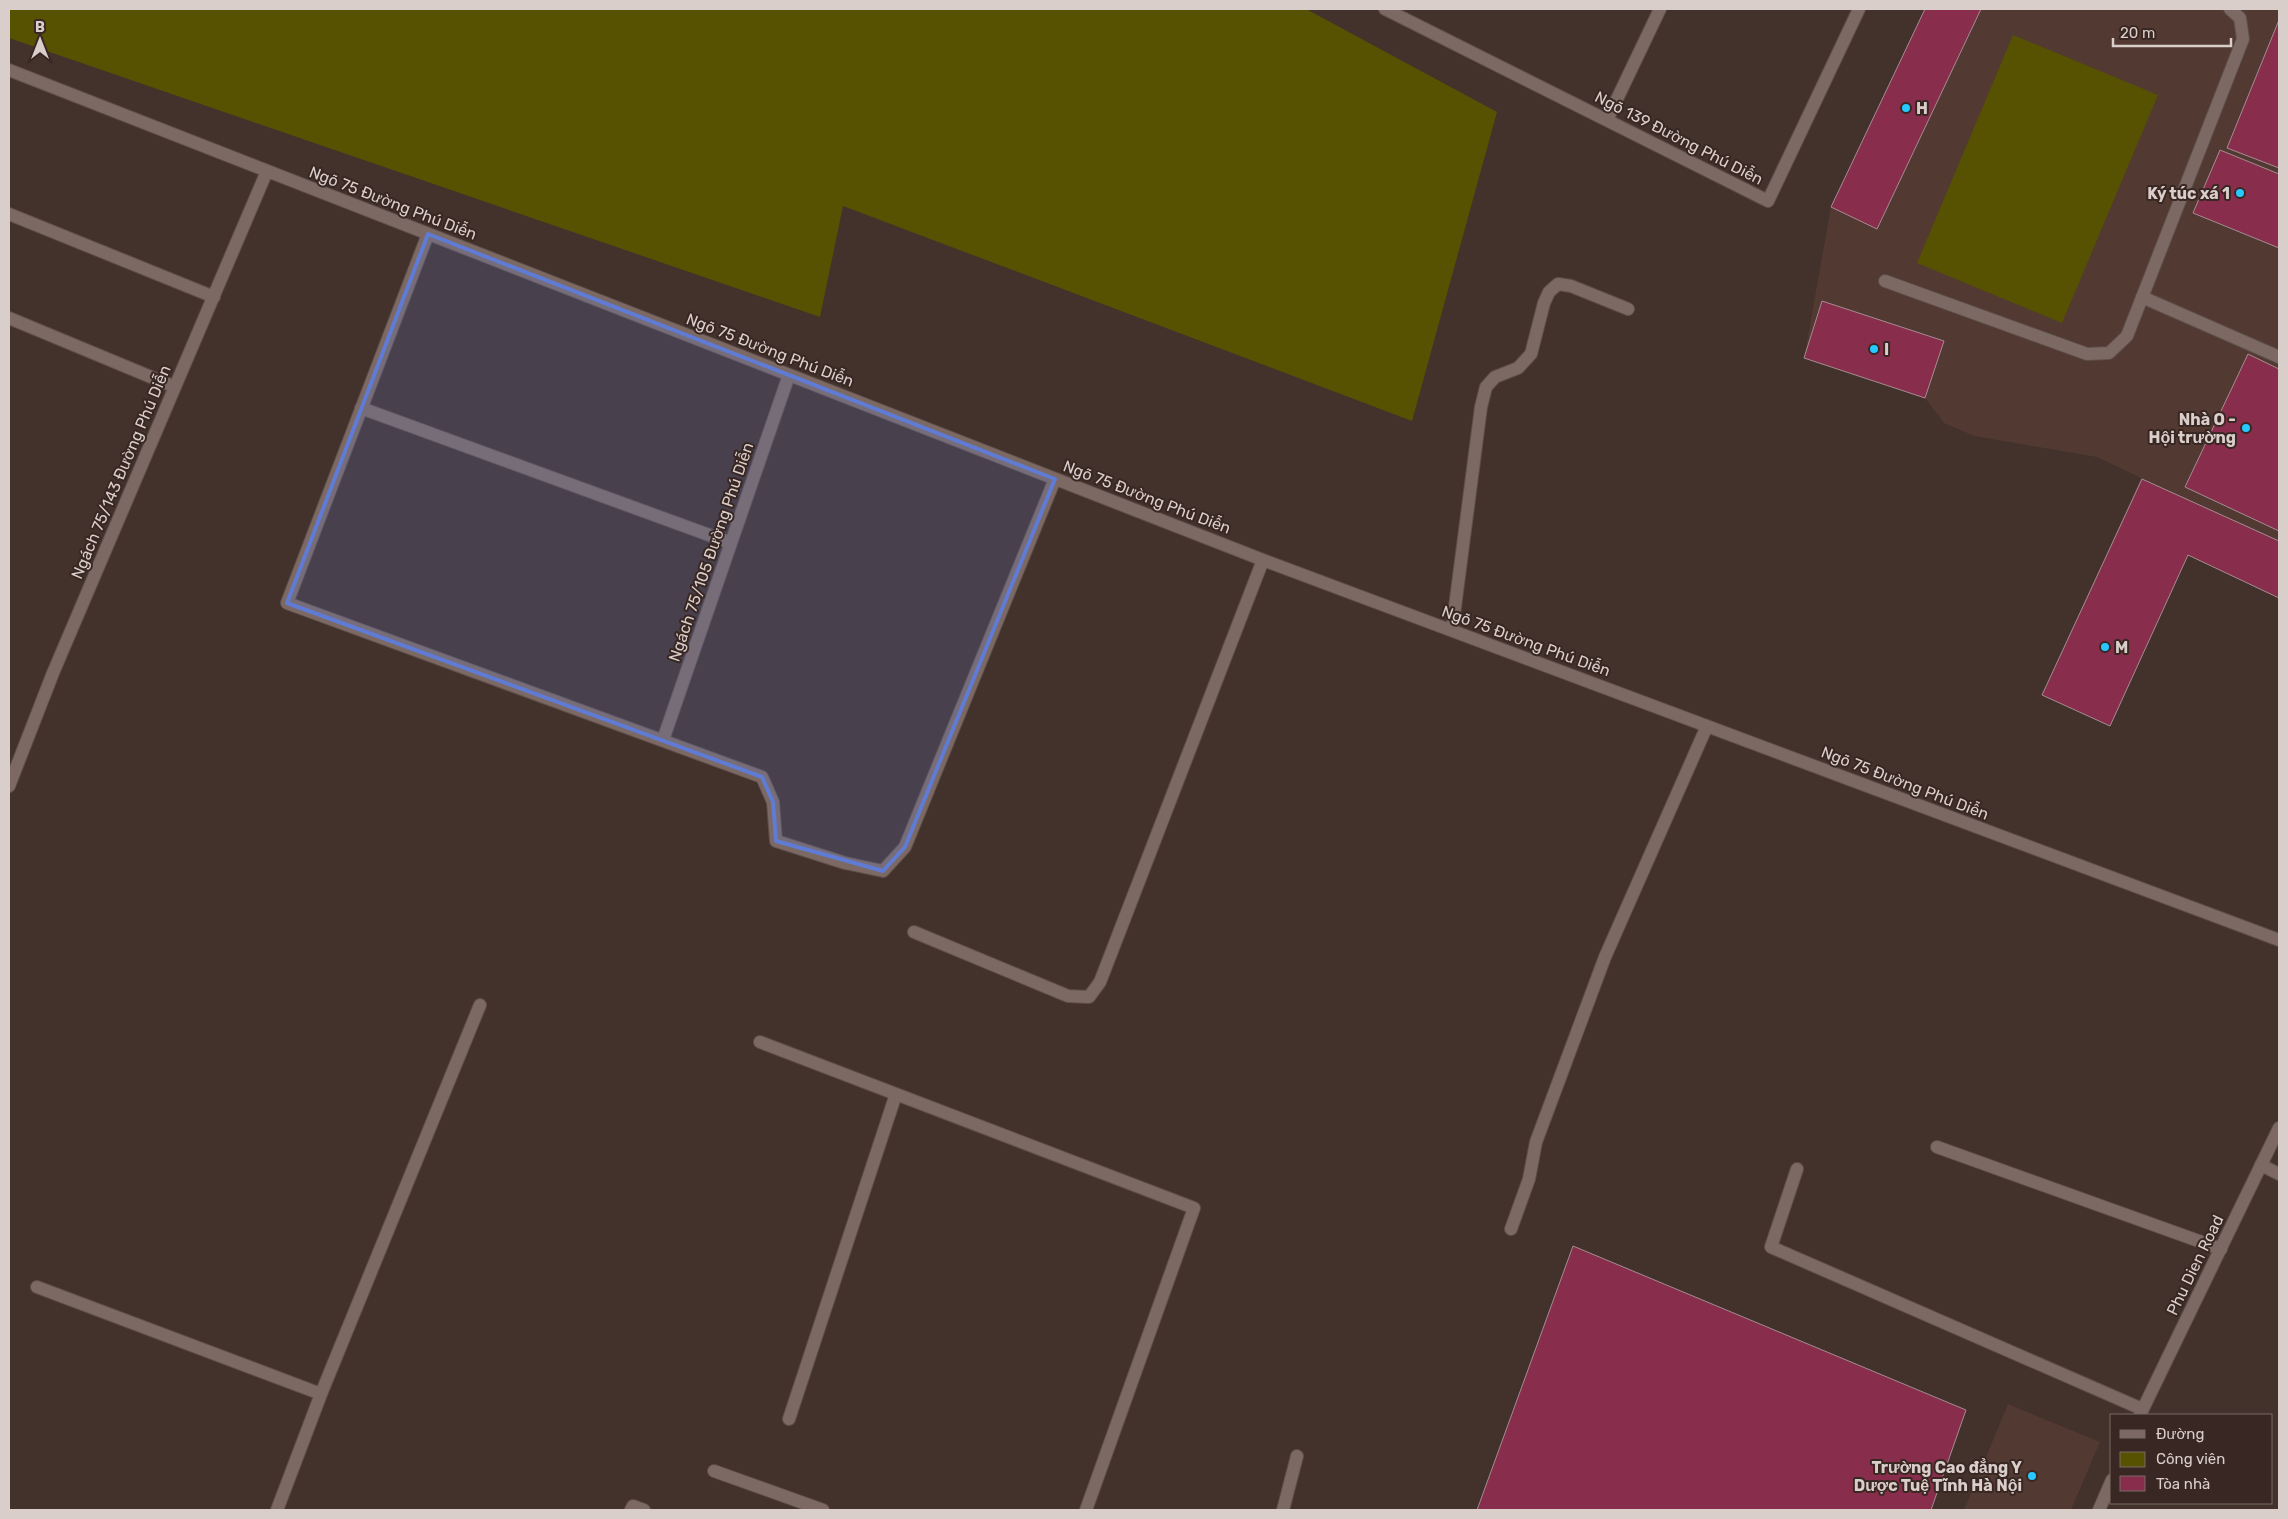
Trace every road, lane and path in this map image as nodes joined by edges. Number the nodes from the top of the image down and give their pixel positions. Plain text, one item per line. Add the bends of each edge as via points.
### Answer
1 (1385, 9) edge
2 (1660, 9) edge
3 (1859, 9) edge
4 (2230, 9) edge
5 (9, 70) edge
6 (1607, 120) junction
7 (267, 171) junction
8 (9, 214) edge
9 (428, 234) junction
10 (1885, 281) dead end
11 (214, 297) junction
12 (2142, 297) junction
13 (1628, 308) dead end
14 (9, 318) edge
15 (2279, 357) edge
16 (789, 375) junction
17 (175, 387) junction
18 (361, 408) junction
19 (1055, 479) junction
20 (731, 544) junction
21 (1263, 560) junction
22 (1452, 630) junction
23 (1707, 726) junction
24 (662, 740) junction
25 (9, 786) edge
26 (914, 932) dead end
27 (2279, 940) edge
28 (480, 1005) dead end
29 (760, 1042) dead end
30 (896, 1094) junction
31 (2279, 1128) edge
32 (1937, 1147) dead end
33 (2261, 1165) junction
34 (1798, 1169) dead end
35 (2279, 1174) edge
36 (1510, 1229) dead end
37 (2221, 1249) junction
38 (37, 1287) dead end
39 (321, 1394) junction
40 (2141, 1412) edge
41 (789, 1419) dead end
42 (1297, 1456) dead end
43 (714, 1471) dead end
44 (2110, 1485) edge
45 (277, 1510) edge
46 (631, 1510) edge
47 (644, 1510) edge
48 (822, 1510) edge
49 (1086, 1510) edge
50 (1283, 1510) edge
51 (2099, 1510) edge

1 - 6 street, Ngõ 139 Đường Phú Diễn
2 - 6 street
3 - 6 street, Ngõ 139 Đường Phú Diễn via 1768,201
4 - 12 street via 2240,18 2243,39
5 - 7 street, Ngõ 75 Đường Phú Diễn
7 - 9 street, Ngõ 75 Đường Phú Diễn
7 - 11 street, Ngách 75/143 Đường Phú Diễn
8 - 11 street
9 - 16 street, Ngõ 75 Đường Phú Diễn
9 - 18 street
10 - 12 street via 2088,354 2109,353 2127,336
11 - 17 street, Ngách 75/143 Đường Phú Diễn
12 - 15 street
13 - 22 street via 1572,286 1558,284 1544,303 1531,354 1518,368 1495,377 1486,387
14 - 17 street
16 - 19 street, Ngõ 75 Đường Phú Diễn
16 - 20 street, Ngách 75/105 Đường Phú Diễn
17 - 25 street, Ngách 75/143 Đường Phú Diễn via 57,664
18 - 20 street
18 - 24 street via 287,602
19 - 21 street, Ngõ 75 Đường Phú Diễn
19 - 24 street via 905,847 883,870 845,863 776,841 773,802 762,777
20 - 24 street, Ngách 75/105 Đường Phú Diễn
21 - 22 street, Ngõ 75 Đường Phú Diễn
21 - 26 street via 1100,982 1089,997 1068,996
22 - 23 street, Ngõ 75 Đường Phú Diễn
23 - 27 street, Ngõ 75 Đường Phú Diễn
23 - 36 street via 1605,957 1536,1142 1529,1179
28 - 39 street
29 - 30 street
30 - 41 street
30 - 49 street via 1194,1208
31 - 33 street, Phu Dien Road
32 - 37 street
33 - 35 street
33 - 37 street, Phu Dien Road
34 - 40 street via 1771,1247
37 - 40 street, Phu Dien Road
38 - 39 street
39 - 45 street
42 - 50 street
43 - 48 street
44 - 51 street
46 - 47 street via 633,1506

